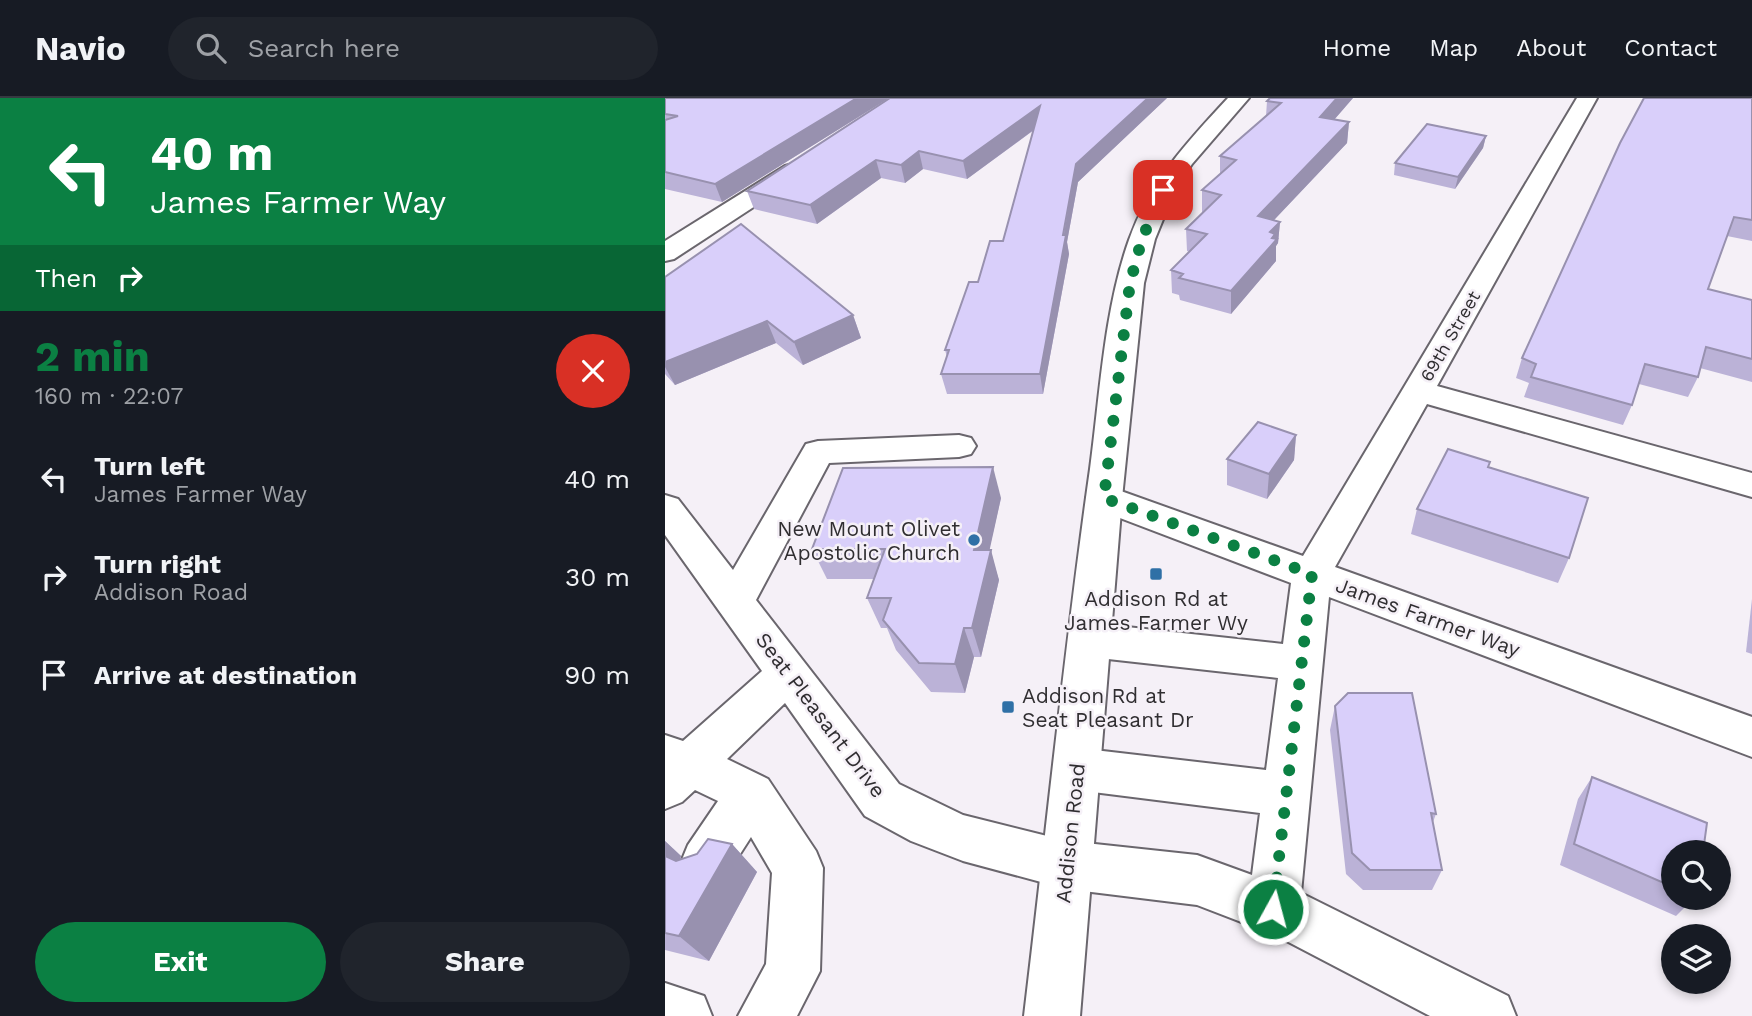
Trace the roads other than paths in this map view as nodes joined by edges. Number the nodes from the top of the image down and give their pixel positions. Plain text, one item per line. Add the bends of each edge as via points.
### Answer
1 (1239, 98) edge
2 (1587, 98) edge
3 (815, 157) edge
4 (665, 253) edge
5 (1418, 391) junction
6 (959, 446) dead end
7 (1752, 485) edge
8 (1104, 498) junction
9 (665, 508) edge
10 (1312, 574) junction
11 (735, 601) junction
12 (1090, 640) junction
13 (1302, 663) junction
14 (788, 673) junction
15 (1752, 737) edge
16 (673, 769) edge
17 (1077, 769) junction
18 (751, 794) junction
19 (1286, 794) junction
20 (706, 862) edge
21 (1067, 865) junction
22 (1273, 909) junction
23 (665, 1011) edge
24 (684, 1016) edge
25 (766, 1016) edge
26 (1052, 1016) edge
27 (1487, 1016) edge

1 - 8 street, Addison Road via 1170,180 1142,239 1122,332
2 - 5 street, 69th Street
3 - 4 street
5 - 7 street
5 - 10 street, 69th Street
6 - 11 street via 818,452
8 - 10 street, James Farmer Way
8 - 12 street, Addison Road
9 - 11 street, Seat Pleasant Drive
10 - 13 street
10 - 15 street, James Farmer Way
11 - 14 street, Seat Pleasant Drive
12 - 13 street
12 - 17 street, Addison Road
13 - 19 street
14 - 16 street
14 - 21 street, Seat Pleasant Drive via 882,800 963,838
16 - 18 street
17 - 19 street
17 - 21 street, Addison Road
18 - 20 street
18 - 25 street via 798,868 793,971
19 - 22 street
21 - 22 street, Seat Pleasant Drive via 1197,880
21 - 26 street, Addison Road
22 - 27 street, Seat Pleasant Drive
23 - 24 street

